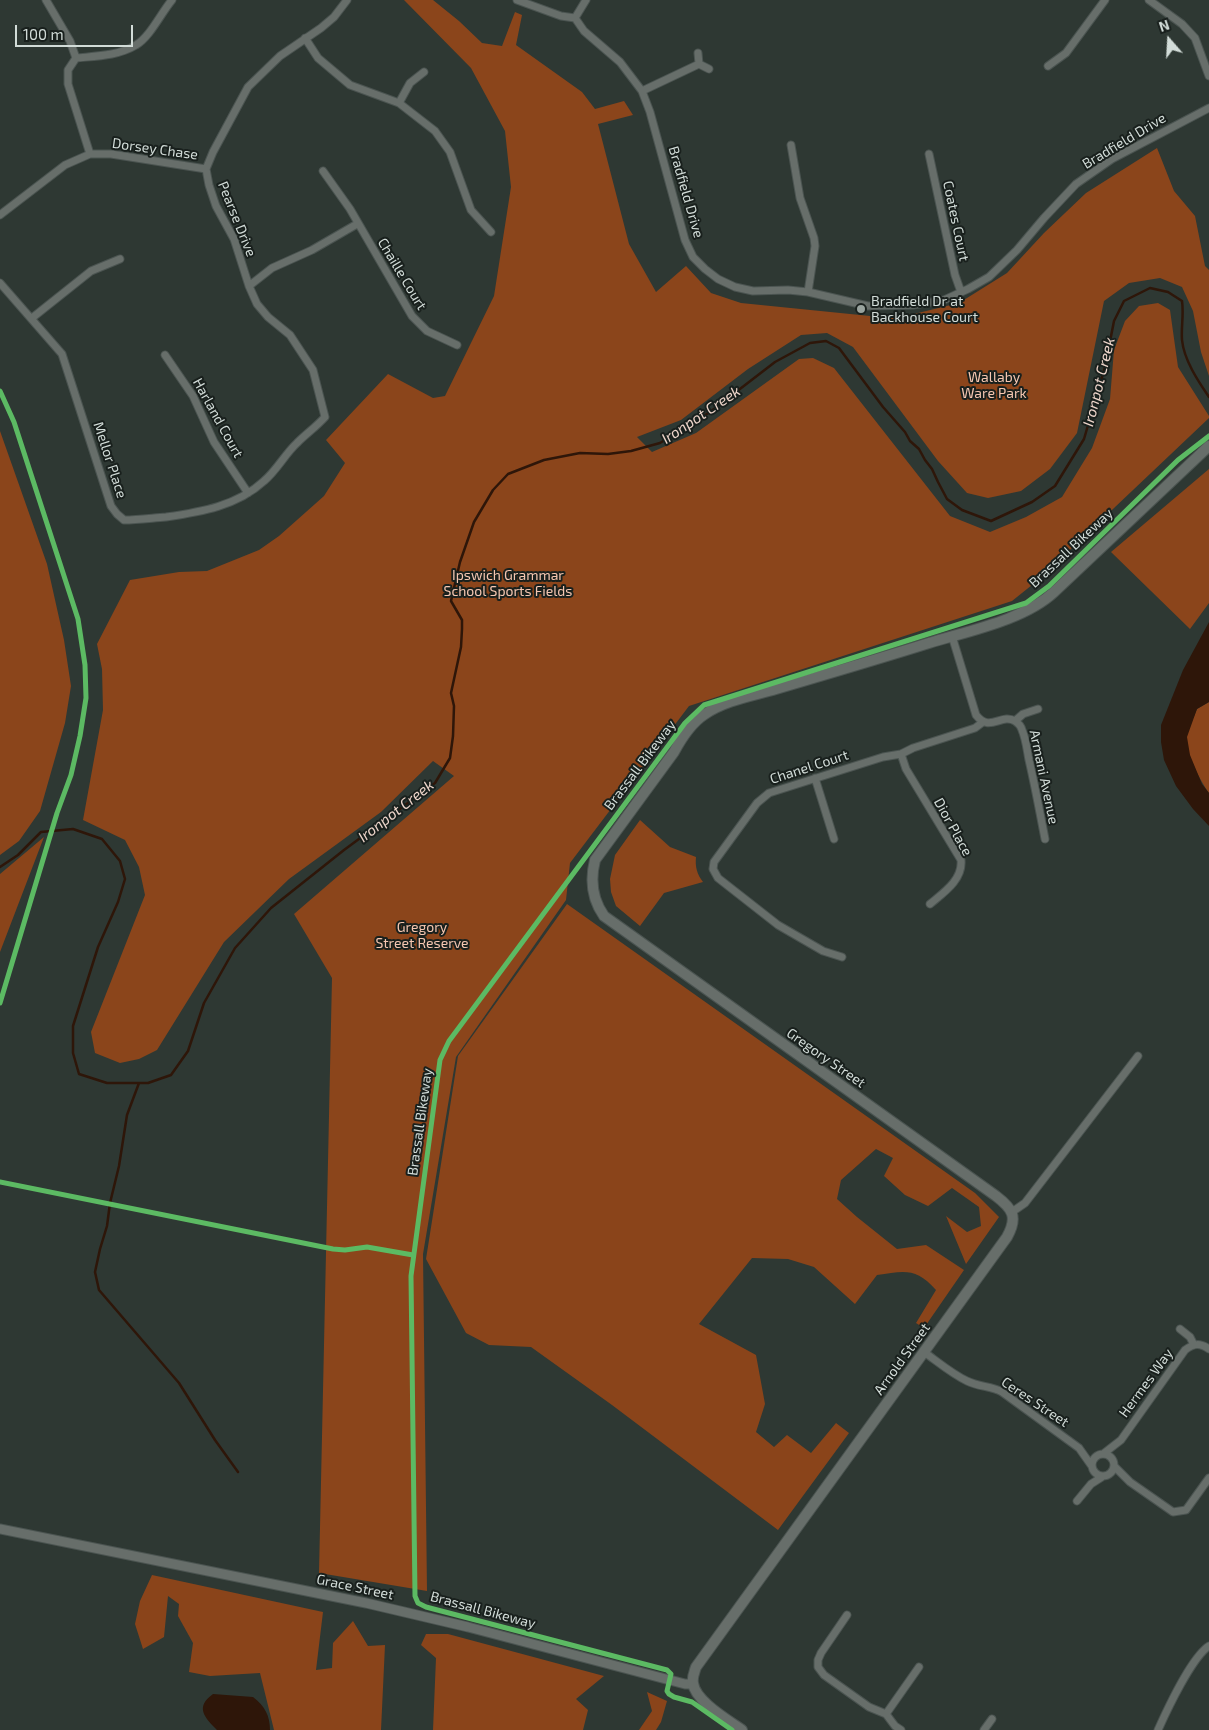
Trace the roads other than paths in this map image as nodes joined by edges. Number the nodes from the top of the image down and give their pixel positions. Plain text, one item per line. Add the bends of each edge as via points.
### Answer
1 (46, 0) edge
2 (172, 0) edge
3 (347, 0) edge
4 (517, 0) edge
5 (586, 0) edge
6 (1105, 0) edge
7 (1149, 0) edge
8 (575, 18) junction
9 (305, 38) junction
10 (698, 53) dead end
11 (76, 58) junction
12 (699, 64) junction
13 (1048, 66) dead end
14 (709, 69) dead end
15 (424, 72) dead end
16 (1209, 76) edge
17 (642, 91) junction
18 (399, 103) junction
19 (1209, 108) edge
20 (791, 145) dead end
21 (90, 154) junction
22 (929, 154) dead end
23 (206, 169) junction
24 (323, 171) dead end
25 (0, 215) edge
26 (358, 224) junction
27 (492, 232) dead end
28 (120, 259) dead end
29 (0, 283) edge
30 (249, 286) junction
31 (808, 292) junction
32 (961, 292) junction
33 (32, 318) junction
34 (457, 345) dead end
35 (165, 355) dead end
36 (325, 417) joint
37 (1209, 446) edge
38 (248, 494) junction
39 (952, 636) junction
40 (1038, 709) dead end
41 (1016, 721) junction
42 (983, 722) junction
43 (901, 754) junction
44 (815, 778) junction
45 (834, 839) dead end
46 (1045, 839) dead end
47 (930, 904) dead end
48 (842, 956) dead end
49 (1138, 1056) dead end
50 (1012, 1212) junction
51 (1180, 1329) dead end
52 (1194, 1345) junction
53 (1209, 1349) edge
54 (924, 1352) junction
55 (1121, 1440) junction
56 (1079, 1448) junction
57 (1101, 1454) junction
58 (1114, 1464) junction
59 (1091, 1467) junction
60 (1106, 1476) junction
61 (1209, 1478) edge
62 (1130, 1482) junction
63 (1086, 1490) junction
64 (1077, 1502) dead end
65 (0, 1529) edge
66 (847, 1615) dead end
67 (1209, 1646) edge
68 (919, 1666) dead end
69 (693, 1684) junction
70 (886, 1714) junction
71 (992, 1719) dead end
72 (742, 1730) edge
73 (901, 1730) edge
74 (984, 1730) edge
75 (1158, 1730) edge

1 - 11 street
2 - 11 street via 137,45 116,54
3 - 9 street, Pearse Drive via 334,17
4 - 8 street
5 - 8 street
6 - 13 street via 1066,53
7 - 16 street via 1182,24 1195,38
8 - 17 street, Bradfield Drive via 584,31 620,62
9 - 18 street via 318,58 350,85
9 - 23 street, Pearse Drive via 280,56 248,87
10 - 12 street
11 - 21 street via 68,70 68,84
12 - 14 street
12 - 17 street
15 - 18 street via 410,83
17 - 31 street, Bradfield Drive via 685,240 695,259 718,279 735,287 753,291
18 - 27 street via 435,131 450,152 471,210
19 - 32 street, Bradfield Drive via 1112,159 1076,184 989,277
20 - 31 street via 800,198 815,246
21 - 23 street, Dorsey Chase via 111,154
21 - 25 street, Dorsey Chase via 65,164
22 - 32 street, Coates Court
23 - 30 street, Pearse Drive via 214,199 234,239
24 - 26 street, Chaille Court
26 - 30 street via 272,268
26 - 34 street, Chaille Court via 412,316 427,331
28 - 33 street via 91,272
29 - 33 street, Mellor Place
30 - 36 street, Pearse Drive via 257,304 290,335 313,370
31 - 32 street, Bradfield Drive via 868,306 913,306 944,300
33 - 38 street, Mellor Place via 62,354 116,514 124,520 134,520 195,513
35 - 38 street, Harland Court via 193,396 214,442
36 - 38 street, Mellor Place
37 - 39 main road, Gregory Street via 1044,601 1014,616
39 - 42 street via 976,715
39 - 50 main road, Gregory Street via 762,693 707,719 674,752 605,846 598,870 599,890 604,907 622,928 996,1196
40 - 41 street, Armani Avenue via 1023,714
41 - 42 street, Armani Avenue
41 - 46 street, Armani Avenue via 1022,730
42 - 43 street, Chanel Court via 976,728
43 - 44 street, Chanel Court
43 - 47 street, Dior Place via 906,769 961,860 956,879
44 - 45 street
44 - 48 street, Chanel Court via 760,799 714,862 713,870 718,878 778,924 823,951
49 - 50 street via 1030,1198
50 - 54 main road, Arnold Street via 1013,1222 1007,1237
51 - 52 street
52 - 53 street
52 - 55 street, Hermes Way via 1185,1350
54 - 56 street, Ceres Street via 962,1379 1002,1392
54 - 69 main road, Arnold Street via 696,1667
55 - 57 street, Hermes Way
55 - 58 street, Hermes Way
56 - 57 street, Ceres Street
56 - 59 street, Ceres Street
57 - 58 street via 1110,1456
57 - 59 street via 1094,1458
58 - 60 street via 1112,1472
58 - 62 street
59 - 60 street via 1096,1474
59 - 63 street
60 - 62 street
60 - 63 street
61 - 62 street via 1186,1510 1177,1512 1168,1510
63 - 64 street
65 - 69 street, Grace Street via 366,1603
66 - 70 street via 821,1653 818,1667 824,1675 869,1707
67 - 75 street via 1200,1654 1180,1686
68 - 70 street
69 - 72 main road via 705,1702
70 - 73 street
71 - 74 street

